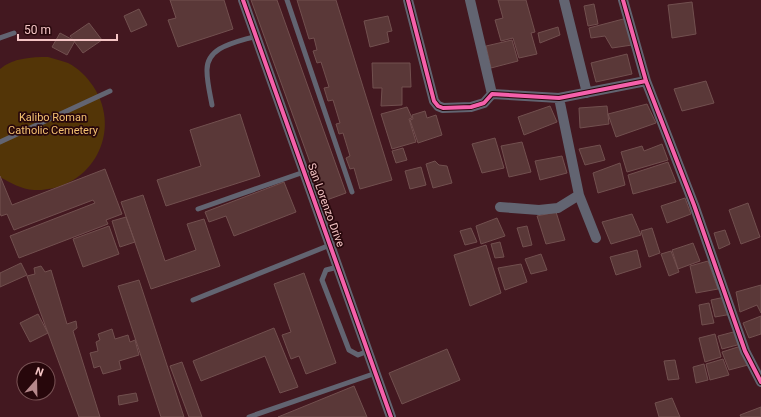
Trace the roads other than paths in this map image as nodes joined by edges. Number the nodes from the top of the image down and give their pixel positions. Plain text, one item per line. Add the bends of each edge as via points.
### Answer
1 (243, 0) edge
2 (287, 0) edge
3 (408, 0) edge
4 (470, 0) edge
5 (564, 0) edge
6 (622, 0) edge
7 (14, 32) dead end
8 (256, 36) junction
9 (0, 38) edge
10 (646, 81) junction
11 (110, 91) dead end
12 (587, 93) junction
13 (492, 94) junction
14 (559, 98) junction
15 (212, 105) dead end
16 (0, 142) edge
17 (304, 172) junction
18 (352, 192) dead end
19 (579, 196) junction
20 (500, 207) dead end
21 (198, 209) dead end
22 (596, 238) dead end
23 (330, 245) junction
24 (338, 267) junction
25 (193, 300) dead end
26 (368, 352) junction
27 (376, 372) junction
28 (761, 382) edge
29 (249, 417) edge
30 (391, 417) edge

1 - 8 street, San Lorenzo Drive
2 - 18 lane
3 - 13 street via 434,101 438,106 471,107 484,103
4 - 13 street
5 - 12 street
6 - 10 street
7 - 9 lane
8 - 15 lane via 218,49 211,57 206,69
8 - 17 street, San Lorenzo Drive
10 - 12 street
10 - 28 street via 694,205 745,351
11 - 16 lane
12 - 14 street
13 - 14 street
14 - 19 street
17 - 21 lane
17 - 23 street, San Lorenzo Drive
19 - 20 street via 558,208 539,210
19 - 22 street
23 - 24 street, San Lorenzo Drive
23 - 25 lane
24 - 26 street, San Lorenzo Drive
24 - 26 lane via 326,270 322,280 349,350 358,354
26 - 27 street, San Lorenzo Drive
27 - 29 lane
27 - 30 street, San Lorenzo Drive

